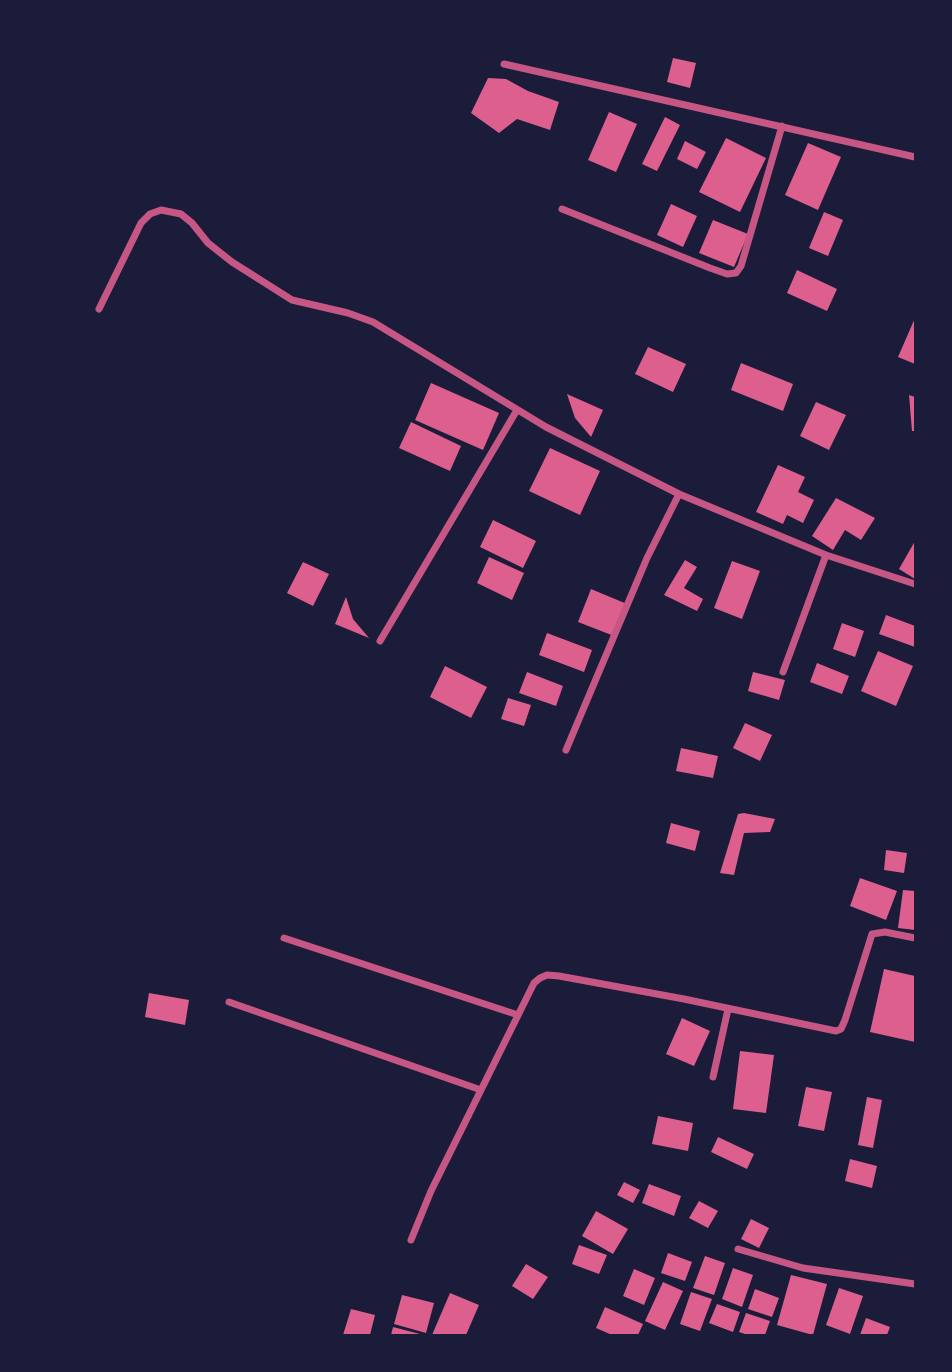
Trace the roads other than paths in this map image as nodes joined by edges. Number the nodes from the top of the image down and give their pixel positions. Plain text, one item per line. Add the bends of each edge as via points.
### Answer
1 (504, 64) dead end
2 (782, 126) junction
3 (915, 157) edge
4 (562, 209) dead end
5 (99, 309) dead end
6 (517, 410) junction
7 (679, 494) junction
8 (826, 555) junction
9 (915, 584) edge
10 (380, 642) dead end
11 (783, 672) dead end
12 (566, 750) dead end
13 (284, 938) dead end
14 (915, 939) edge
15 (229, 1002) dead end
16 (728, 1009) junction
17 (518, 1015) junction
18 (713, 1077) dead end
19 (481, 1090) junction
20 (411, 1240) dead end
21 (737, 1249) dead end
22 (915, 1284) edge

1 - 2 street
2 - 3 street
2 - 4 street via 736,273 710,268
5 - 6 street via 141,223 150,214 170,211 192,223 232,262 292,300 373,322
6 - 7 street
6 - 10 street
7 - 8 street
7 - 12 street
8 - 9 street
8 - 11 street
13 - 17 street
14 - 16 street via 872,934 845,1020 836,1031
15 - 19 street
16 - 17 street via 547,975 534,983
16 - 18 street
17 - 19 street
19 - 20 street
21 - 22 street via 803,1268

